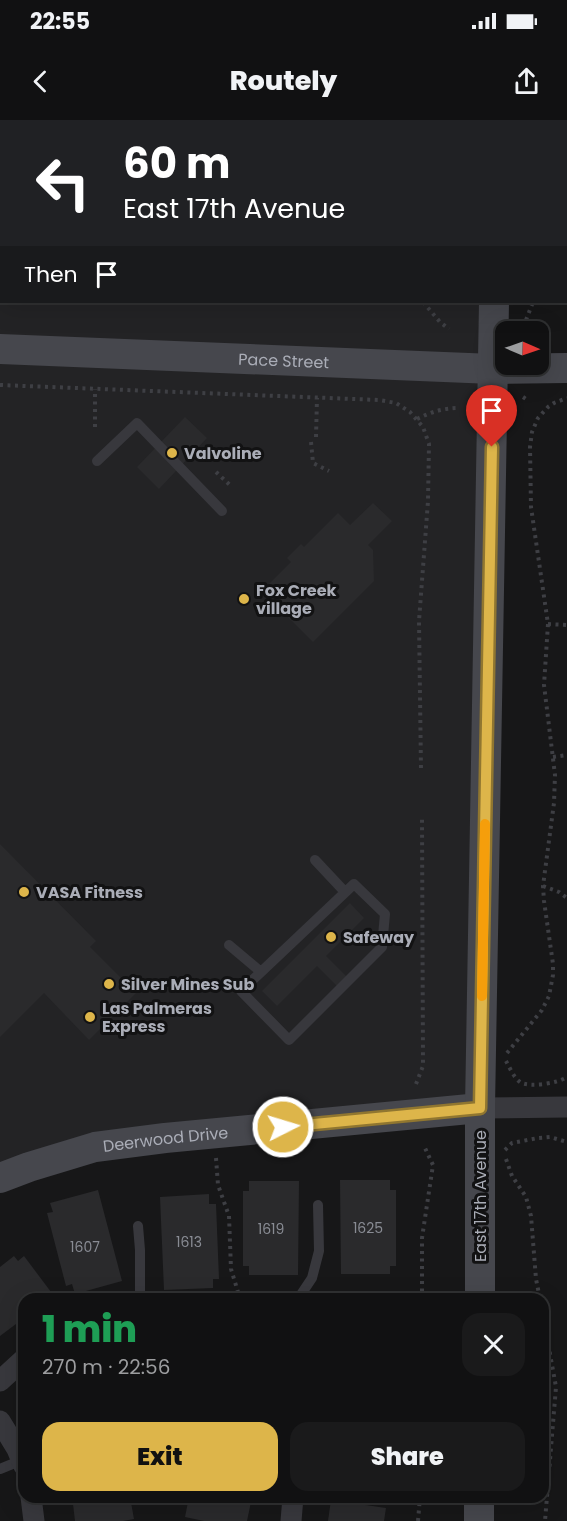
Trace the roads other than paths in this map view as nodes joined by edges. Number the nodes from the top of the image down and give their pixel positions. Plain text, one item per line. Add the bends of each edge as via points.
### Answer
1 (495, 303) edge
2 (0, 349) edge
3 (567, 368) edge
4 (493, 369) junction
5 (97, 461) dead end
6 (222, 511) dead end
7 (315, 860) dead end
8 (345, 892) junction
9 (229, 945) dead end
10 (261, 972) junction
11 (567, 1107) edge
12 (480, 1108) junction
13 (0, 1178) edge
14 (318, 1205) dead end
15 (138, 1226) dead end
16 (140, 1293) edge
17 (302, 1293) edge
18 (480, 1293) edge
19 (18, 1364) edge
20 (0, 1381) edge
21 (0, 1421) edge
22 (18, 1453) edge
23 (18, 1464) edge
24 (0, 1469) edge
25 (32, 1503) edge
26 (292, 1503) edge
27 (479, 1503) edge
28 (34, 1521) edge
29 (291, 1521) edge
30 (479, 1521) edge

1 - 4 main road, East 17th Avenue
2 - 4 main road, Pace Street
3 - 4 main road, Pace Street
4 - 12 main road, East 17th Avenue
5 - 6 lane via 137,423
7 - 8 lane
8 - 10 lane
8 - 10 lane via 354,884 385,914 382,947 289,1040 241,991
9 - 10 lane
11 - 12 street
12 - 13 main road, Deerwood Drive via 95,1147
12 - 18 main road, East 17th Avenue
14 - 17 lane via 319,1251 312,1278
15 - 16 lane
19 - 20 street
21 - 22 street
23 - 24 lane
25 - 28 street
26 - 29 street
27 - 30 main road

